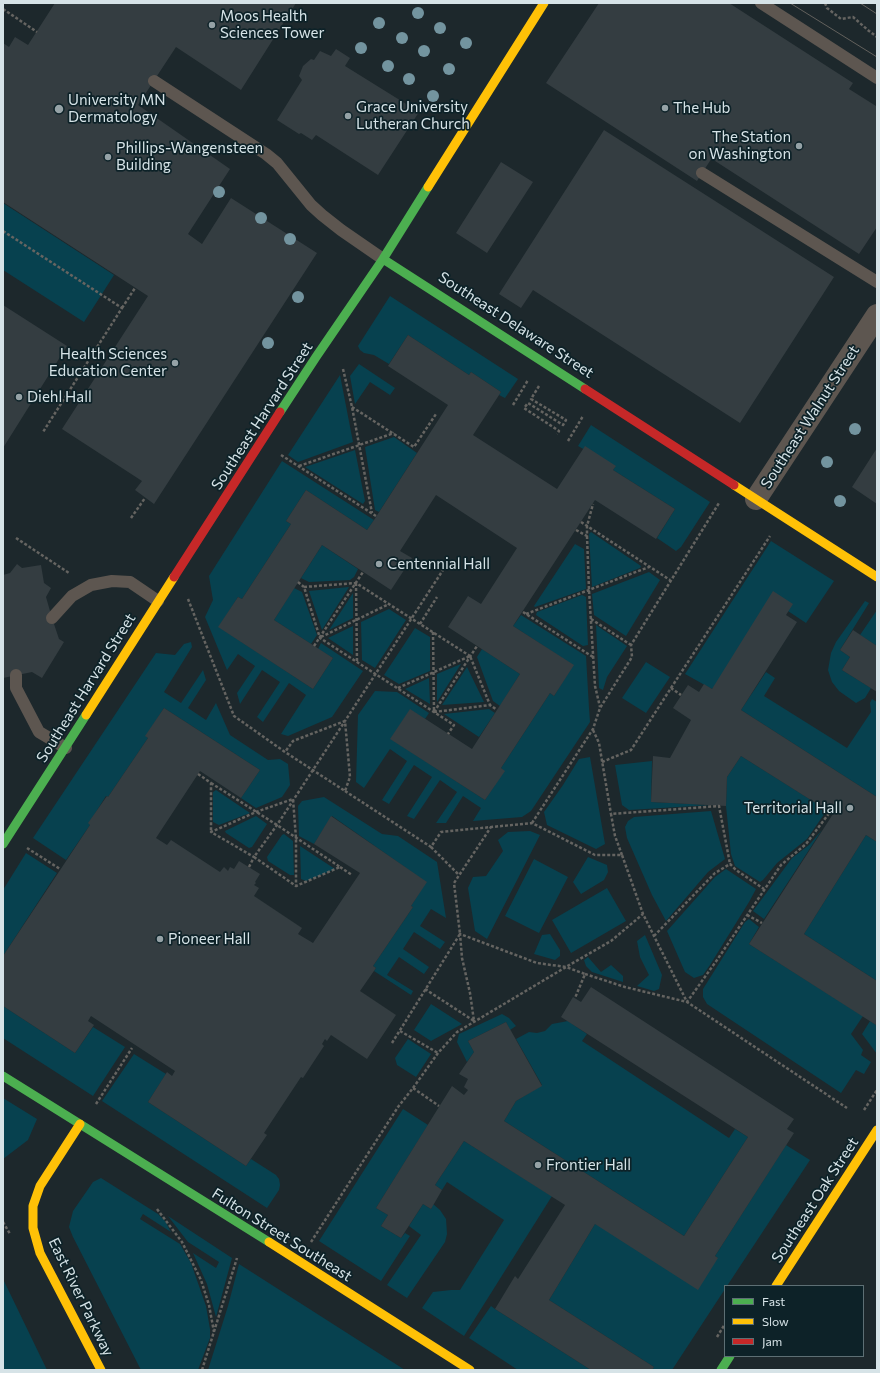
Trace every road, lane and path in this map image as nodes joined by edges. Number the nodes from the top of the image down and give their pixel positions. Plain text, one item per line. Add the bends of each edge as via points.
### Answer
1 (544, 3) edge
2 (761, 3) edge
3 (825, 3) edge
4 (3, 9) edge
5 (36, 32) dead end
6 (877, 37) edge
7 (877, 78) edge
8 (154, 82) dead end
9 (702, 173) dead end
10 (3, 231) edge
11 (384, 259) junction
12 (877, 282) edge
13 (135, 288) dead end
14 (122, 308) junction
15 (877, 315) edge
16 (343, 369) dead end
17 (529, 379) dead end
18 (540, 386) dead end
19 (513, 405) dead end
20 (352, 407) junction
21 (436, 414) dead end
22 (584, 415) dead end
23 (44, 432) dead end
24 (394, 433) junction
25 (557, 434) dead end
26 (568, 441) dead end
27 (359, 445) junction
28 (280, 455) dead end
29 (298, 466) junction
30 (145, 498) dead end
31 (756, 500) junction
32 (719, 501) dead end
33 (593, 504) dead end
34 (372, 513) junction
35 (376, 516) dead end
36 (131, 518) dead end
37 (581, 522) dead end
38 (587, 526) junction
39 (576, 530) dead end
40 (772, 535) dead end
41 (587, 536) junction
42 (16, 538) dead end
43 (649, 567) junction
44 (443, 570) dead end
45 (363, 572) dead end
46 (70, 573) dead end
47 (877, 577) edge
48 (670, 580) junction
49 (298, 582) dead end
50 (356, 583) junction
51 (304, 587) junction
52 (589, 590) junction
53 (187, 596) dead end
54 (437, 597) dead end
55 (158, 601) junction
56 (389, 604) junction
57 (52, 618) dead end
58 (412, 618) junction
59 (590, 619) junction
60 (357, 620) junction
61 (420, 624) junction
62 (433, 632) junction
63 (320, 638) junction
64 (631, 645) junction
65 (314, 646) dead end
66 (477, 646) dead end
67 (470, 656) junction
68 (593, 657) junction
69 (357, 662) junction
70 (433, 672) junction
71 (376, 674) junction
72 (16, 675) dead end
73 (398, 688) junction
74 (671, 688) junction
75 (681, 695) dead end
76 (490, 705) junction
77 (600, 708) junction
78 (497, 710) dead end
79 (434, 712) junction
80 (345, 721) junction
81 (593, 729) junction
82 (448, 734) dead end
83 (66, 748) junction
84 (285, 752) junction
85 (602, 762) junction
86 (312, 770) junction
87 (198, 774) dead end
88 (211, 783) junction
89 (345, 791) junction
90 (293, 799) junction
91 (256, 812) junction
92 (830, 812) dead end
93 (611, 814) junction
94 (532, 823) junction
95 (277, 825) junction
96 (491, 827) junction
97 (211, 832) junction
98 (296, 838) junction
99 (3, 844) edge
100 (23, 846) dead end
101 (431, 847) junction
102 (622, 855) junction
103 (254, 857) junction
104 (730, 864) junction
105 (249, 867) dead end
106 (340, 867) junction
107 (60, 869) dead end
108 (352, 875) dead end
109 (458, 875) junction
110 (296, 886) junction
111 (764, 889) junction
112 (643, 914) junction
113 (748, 915) junction
114 (762, 923) dead end
115 (460, 934) junction
116 (654, 936) junction
117 (566, 968) junction
118 (585, 974) junction
119 (425, 989) junction
120 (575, 998) dead end
121 (687, 1002) junction
122 (474, 1021) junction
123 (400, 1031) junction
124 (392, 1043) dead end
125 (132, 1048) dead end
126 (438, 1053) junction
127 (3, 1076) edge
128 (413, 1088) junction
129 (96, 1104) dead end
130 (439, 1106) dead end
131 (847, 1108) dead end
132 (80, 1124) junction
133 (877, 1130) edge
134 (157, 1209) dead end
135 (311, 1243) dead end
136 (237, 1258) dead end
137 (777, 1285) edge
138 (214, 1332) junction
139 (729, 1357) edge
140 (101, 1370) edge
141 (202, 1370) edge
142 (470, 1370) edge
143 (721, 1370) edge

1 - 11 street, Southeast Harvard Street
2 - 7 lane
3 - 6 path via 826,8 841,19 853,17
4 - 5 path
8 - 11 lane, Southeast Delaware Street via 266,154 277,163 322,215
9 - 12 lane
10 - 14 path
11 - 31 street, Southeast Delaware Street
11 - 55 street, Southeast Harvard Street via 320,352
13 - 14 path
14 - 23 path
15 - 31 street, Southeast Walnut Street
16 - 20 path
17 - 19 path
18 - 25 path via 531,398 566,420 563,425 528,403 524,408 559,431
20 - 24 path
20 - 27 path
21 - 24 path via 414,446
22 - 26 path
24 - 27 path
27 - 29 path
27 - 34 path
28 - 29 path
29 - 34 path
30 - 36 path
31 - 47 street, Southeast Delaware Street
32 - 48 path
33 - 38 path
34 - 35 path
37 - 38 path
38 - 41 path
38 - 43 path
39 - 41 path
40 - 74 path
41 - 52 path
42 - 46 path
43 - 48 path
43 - 52 path
44 - 58 path
45 - 50 path
48 - 64 path
49 - 51 path
50 - 51 path
50 - 56 path
50 - 60 path
50 - 63 path
51 - 63 path
52 - 59 path
52 - 68 path via 524,613
53 - 84 path via 234,716
54 - 61 path
55 - 57 lane via 130,582 112,581 91,585 72,596
55 - 83 street, Southeast Harvard Street
56 - 58 path
56 - 60 path
58 - 61 path
58 - 71 path
59 - 64 path
59 - 68 path
60 - 63 path
60 - 69 path
61 - 62 path
62 - 67 path
62 - 70 path
63 - 65 path
63 - 69 path
64 - 77 path via 632,657
66 - 67 path
67 - 70 path
67 - 76 path
67 - 79 path
68 - 77 path
69 - 71 path
70 - 73 path
70 - 79 path
71 - 73 path
71 - 80 path
72 - 83 lane via 16,688 39,732
73 - 79 path
74 - 75 path
74 - 85 path via 630,750
76 - 78 path
76 - 79 path
77 - 81 path
79 - 82 path via 454,725
80 - 84 path via 293,741
80 - 86 path
80 - 89 path via 350,777
81 - 85 path via 599,743
81 - 94 path
83 - 99 street, Southeast Harvard Street
84 - 86 path
85 - 93 path
86 - 89 path
86 - 90 path
87 - 88 path
88 - 91 path
88 - 97 path
89 - 101 path
90 - 91 path
90 - 95 path
90 - 98 path
91 - 95 path
91 - 97 path
92 - 111 path via 806,844 781,865
93 - 102 path
93 - 104 path via 719,806
94 - 96 path
94 - 102 path via 595,855
95 - 98 path
95 - 103 path
96 - 101 path via 440,832
96 - 109 path
97 - 103 path
98 - 106 path
98 - 110 path
100 - 107 path
101 - 109 path
102 - 112 path
103 - 105 path
103 - 110 path
104 - 111 path
104 - 116 path via 715,873
106 - 108 path
106 - 110 path
109 - 115 path via 454,883
111 - 113 path
112 - 116 path
112 - 117 path via 610,941
113 - 114 path
113 - 121 path
115 - 117 path via 537,963
115 - 119 path
115 - 122 path
116 - 121 path
117 - 118 path
117 - 122 path
118 - 120 path
118 - 121 path
119 - 122 path
119 - 123 path
121 - 131 path
122 - 126 path via 457,1032
123 - 124 path
123 - 126 path
125 - 129 path
126 - 128 path
127 - 132 street
128 - 130 path
128 - 135 path via 398,1107
132 - 140 street, East River Parkway via 40,1186 33,1206 33,1228 44,1260
132 - 142 street, Fulton Street Southeast
133 - 137 street, Southeast Oak Street
134 - 138 path via 182,1242 198,1274
136 - 138 path
138 - 141 path
139 - 143 street

